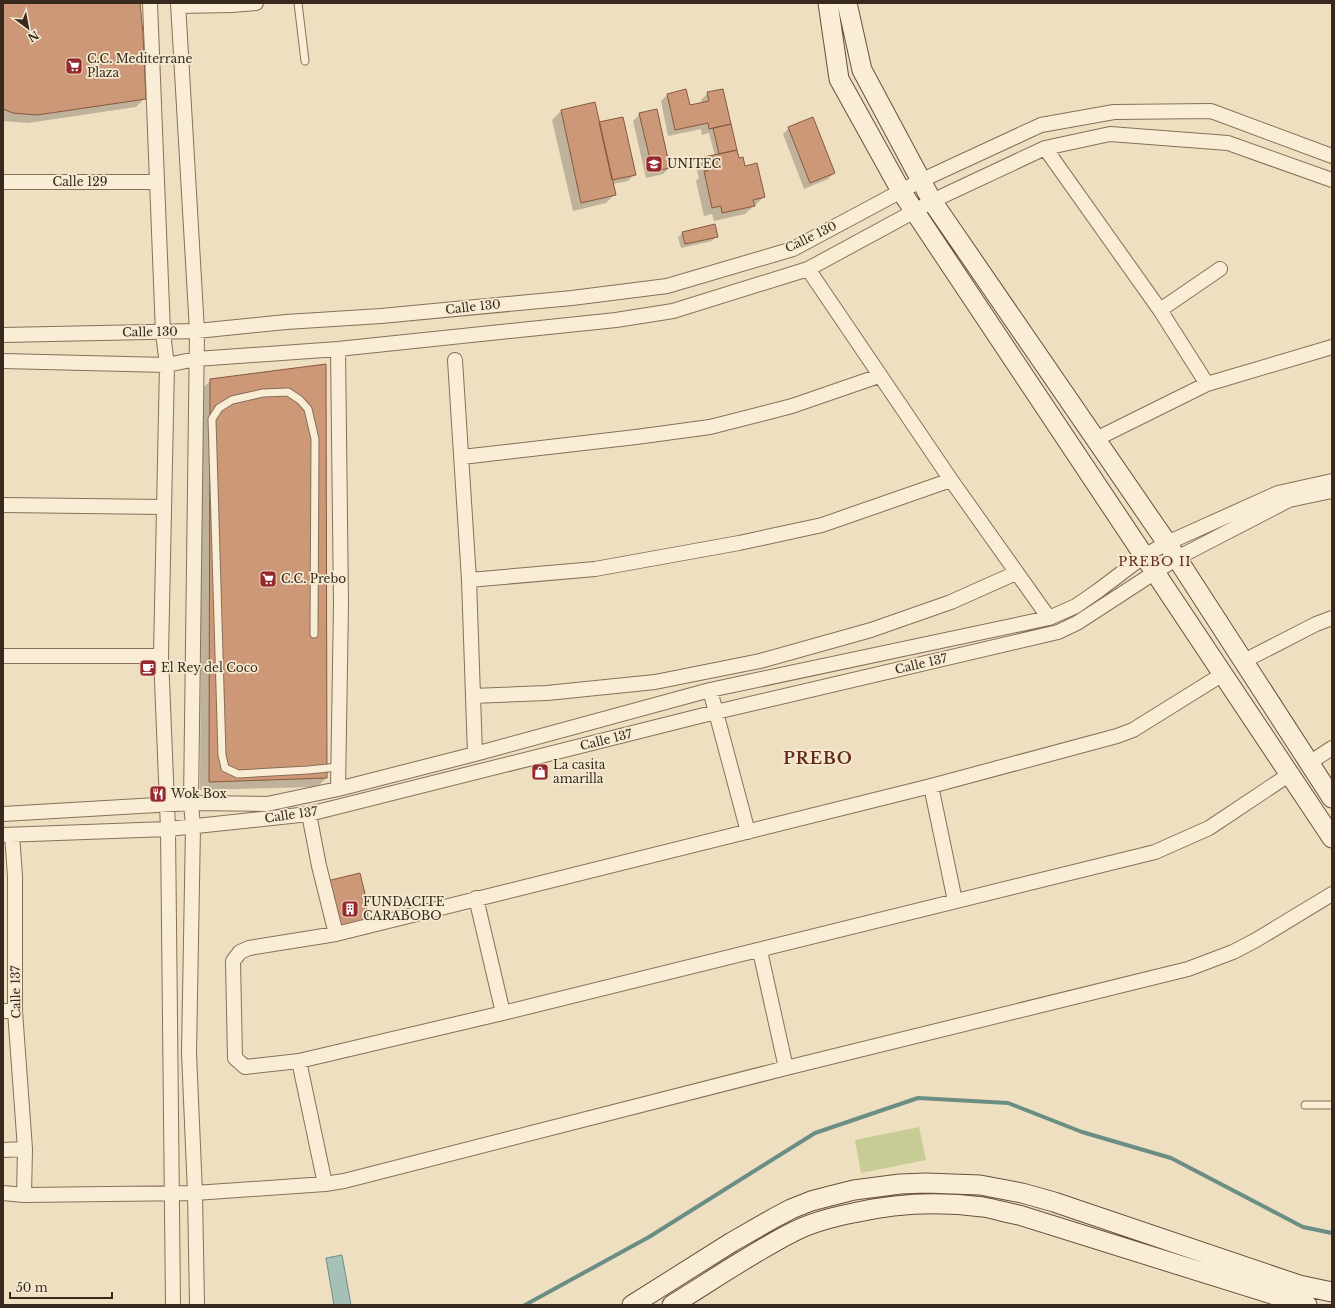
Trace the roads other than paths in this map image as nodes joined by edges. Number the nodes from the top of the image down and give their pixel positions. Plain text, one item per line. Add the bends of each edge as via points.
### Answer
1 (150, 3) edge
2 (256, 3) edge
3 (298, 3) edge
4 (828, 3) edge
5 (847, 3) edge
6 (178, 5) edge
7 (304, 61) dead end
8 (1044, 148) junction
9 (1332, 156) edge
10 (1332, 180) edge
11 (920, 181) junction
12 (3, 182) edge
13 (157, 182) junction
14 (901, 191) junction
15 (932, 201) junction
16 (915, 211) junction
17 (808, 269) junction
18 (1220, 269) dead end
19 (1160, 310) junction
20 (197, 331) junction
21 (163, 333) junction
22 (3, 334) edge
23 (1332, 347) edge
24 (338, 349) junction
25 (196, 359) junction
26 (456, 360) dead end
27 (3, 361) edge
28 (167, 365) junction
29 (879, 376) junction
30 (1207, 384) junction
31 (1096, 439) junction
32 (462, 457) junction
33 (951, 480) junction
34 (1332, 481) edge
35 (1332, 491) edge
36 (3, 505) edge
37 (164, 507) junction
38 (1172, 550) junction
39 (1144, 556) junction
40 (1155, 572) junction
41 (1016, 573) junction
42 (469, 580) junction
43 (1048, 618) junction
44 (1332, 618) edge
45 (314, 634) dead end
46 (3, 656) edge
47 (160, 656) junction
48 (1244, 661) junction
49 (1223, 674) junction
50 (710, 690) junction
51 (473, 696) junction
52 (716, 712) junction
53 (1332, 748) edge
54 (475, 754) junction
55 (1309, 763) junction
56 (338, 767) junction
57 (1290, 774) junction
58 (931, 786) junction
59 (338, 789) junction
60 (1332, 798) edge
61 (167, 804) junction
62 (191, 804) junction
63 (3, 814) edge
64 (309, 814) junction
65 (193, 828) junction
66 (168, 830) junction
67 (748, 832) junction
68 (8, 835) edge
69 (1332, 838) edge
70 (8, 854) edge
71 (1332, 894) edge
72 (476, 898) junction
73 (955, 901) junction
74 (336, 934) junction
75 (760, 951) junction
76 (9, 1011) edge
77 (503, 1013) junction
78 (299, 1061) junction
79 (786, 1068) junction
80 (1306, 1105) dead end
81 (1332, 1105) edge
82 (25, 1149) junction
83 (3, 1150) edge
84 (325, 1184) junction
85 (172, 1192) junction
86 (3, 1193) edge
87 (195, 1193) junction
88 (24, 1196) junction
89 (1054, 1202) junction
90 (1046, 1224) junction
91 (1332, 1292) edge
92 (1298, 1299) edge
93 (173, 1305) edge
94 (197, 1305) edge
95 (632, 1305) edge
96 (672, 1305) edge

1 - 13 street
2 - 6 street
3 - 7 lane
4 - 14 street via 839,80
5 - 11 street via 862,70
6 - 20 street
8 - 10 street, Calle 130 via 1110,134 1228,143
8 - 15 street, Calle 130
8 - 19 street
9 - 11 street, Calle 130 via 1211,111 1114,112 1040,125
11 - 14 street, Calle 130
11 - 15 street
12 - 13 street, Calle 129
13 - 21 street
14 - 16 street
14 - 20 street, Calle 130 via 793,249 667,286 572,298
15 - 16 street, Calle 130
15 - 31 street
16 - 17 street, Calle 130
16 - 39 street
17 - 24 street, Calle 130 via 673,311 616,320
17 - 29 street
18 - 19 street
19 - 30 street
20 - 21 street, Calle 130
20 - 25 street
21 - 22 street, Calle 130
21 - 28 street
23 - 30 street
24 - 25 street, Calle 130
24 - 56 street via 341,604
25 - 28 street, Calle 130
25 - 62 street
26 - 32 street
27 - 28 street, Calle 130
28 - 37 street
29 - 32 street via 792,406 710,427 636,438
29 - 33 street
30 - 31 street
31 - 38 street
32 - 42 street
33 - 41 street
33 - 42 street via 822,525 739,543 596,569
34 - 38 street via 1278,493
35 - 38 street via 1289,500
36 - 37 street
37 - 47 street
38 - 39 street
38 - 40 street, Calle 137
38 - 48 street
39 - 40 street
39 - 43 street via 1076,606
40 - 49 street
40 - 52 street, Calle 137 via 1077,623 1058,632
41 - 43 street
41 - 51 street via 951,602 871,630 760,661 655,682 547,693
42 - 51 street
43 - 50 street
44 - 48 street
45 - 56 lane via 315,439 308,409 288,392 263,393 232,400 219,408 212,418 222,755 226,768 238,774
46 - 47 street
47 - 61 street
48 - 55 street
49 - 57 street
49 - 58 street via 1133,730
50 - 52 street
50 - 54 street
51 - 54 street
52 - 64 street, Calle 137
52 - 67 street
53 - 55 street
54 - 59 street
55 - 60 street
56 - 59 street
57 - 69 street
57 - 73 street via 1209,828 1155,852
58 - 67 street
58 - 73 street
59 - 62 street via 267,804
61 - 62 street
61 - 63 street
61 - 66 street
62 - 65 street
64 - 65 street, Calle 137
64 - 74 street
65 - 66 street, Calle 137
65 - 87 street via 189,1053
66 - 68 street, Calle 137
66 - 85 street
67 - 72 street
68 - 70 street, Calle 137
70 - 76 street, Calle 137 via 15,876
71 - 79 street via 1238,949 1210,962
72 - 74 street
72 - 77 street
73 - 75 street
74 - 78 street via 249,948 240,952 233,961 235,1058 245,1067
75 - 77 street
75 - 79 street
76 - 82 street, Calle 137
77 - 78 street
78 - 84 street
79 - 84 street
80 - 81 lane
82 - 83 street
82 - 88 street, Calle 137
84 - 87 street
85 - 87 street
85 - 88 street
85 - 93 street
86 - 88 street
87 - 94 street
89 - 90 street
89 - 92 street
89 - 95 street via 1016,1191 980,1185 900,1184 854,1190 791,1209 732,1242
90 - 92 street
90 - 96 street via 984,1207 948,1203 908,1204 863,1211 825,1220 796,1231
91 - 92 street

